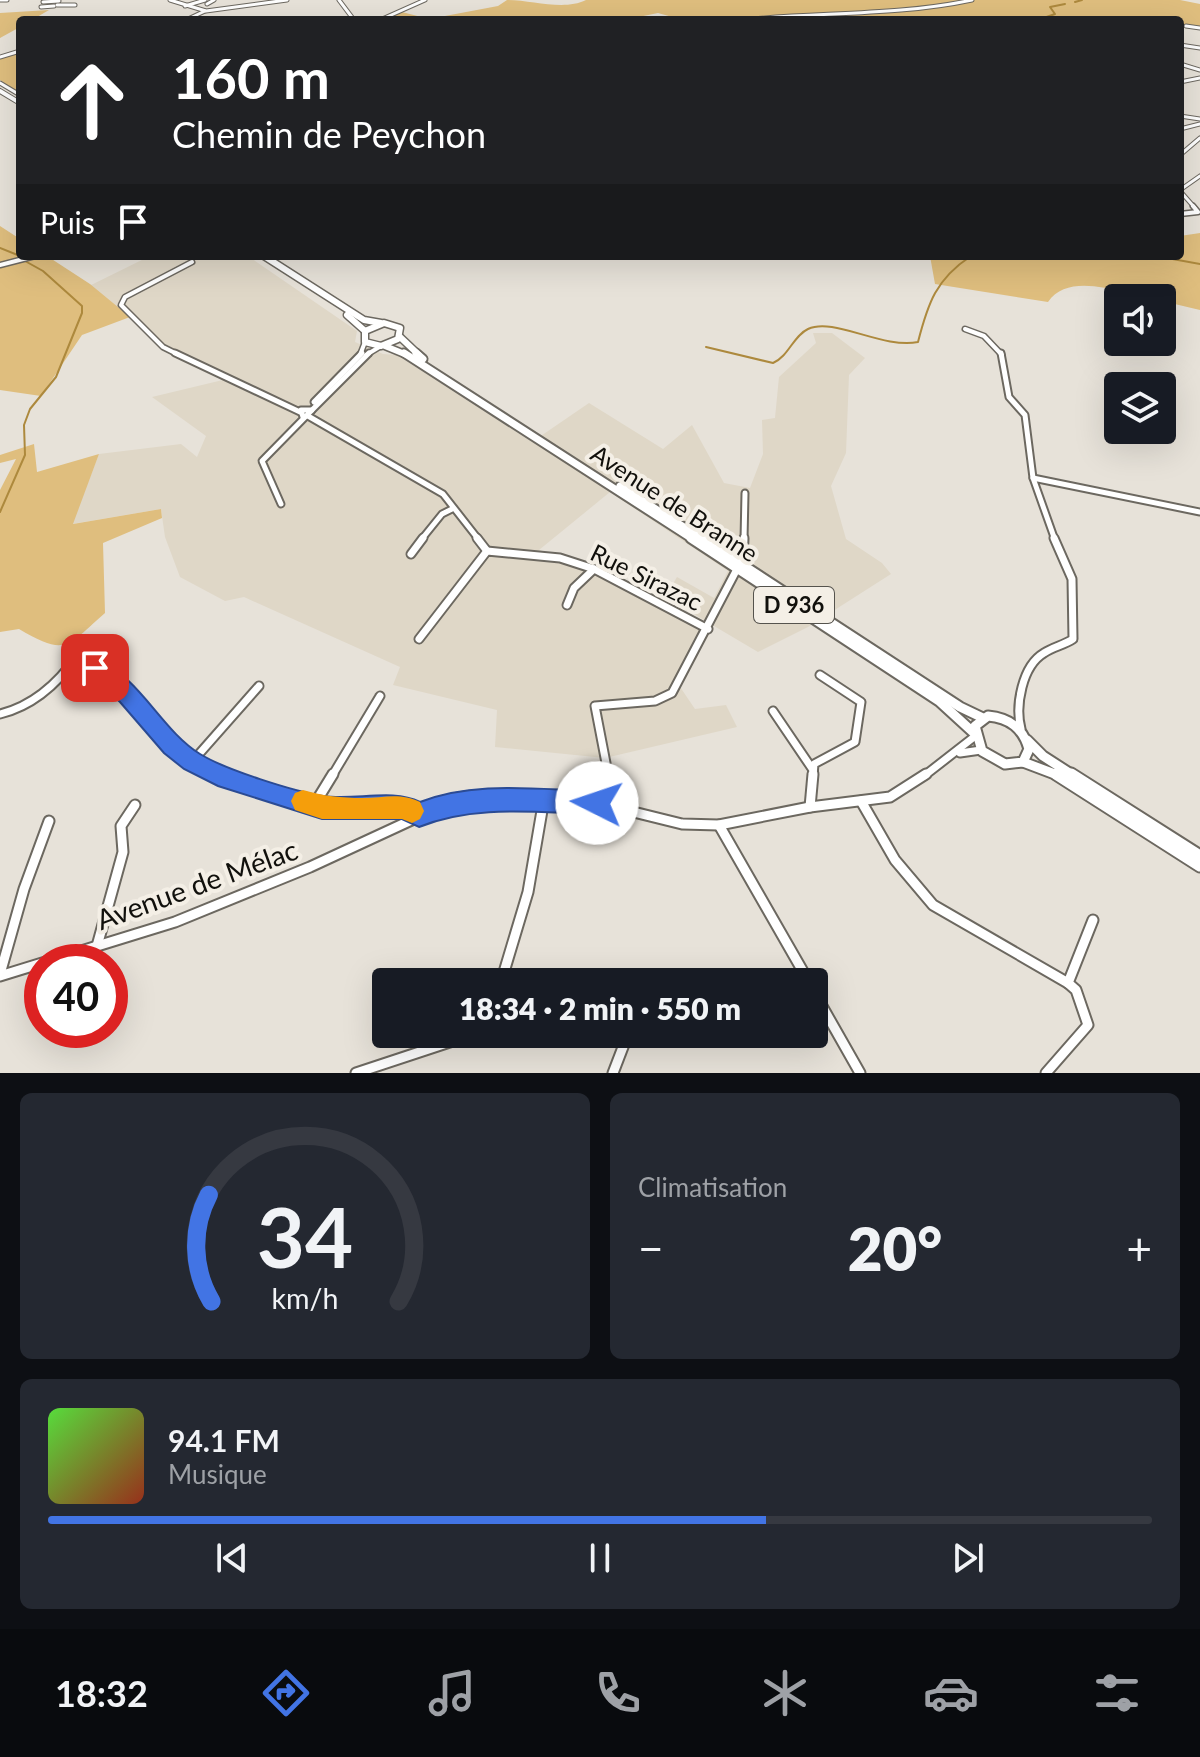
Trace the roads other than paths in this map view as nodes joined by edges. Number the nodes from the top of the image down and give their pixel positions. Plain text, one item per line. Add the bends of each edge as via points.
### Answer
1 (0, 0) edge
2 (7, 0) edge
3 (170, 0) edge
4 (214, 0) edge
5 (287, 0) edge
6 (425, 0) edge
7 (972, 0) edge
8 (43, 2) dead end
9 (206, 2) edge
10 (57, 3) edge
11 (75, 5) dead end
12 (185, 6) junction
13 (41, 7) dead end
14 (206, 11) junction
15 (793, 15) junction
16 (195, 16) edge
17 (389, 16) edge
18 (788, 16) edge
19 (796, 16) edge
20 (1186, 26) dead end
21 (1200, 28) edge
22 (1196, 41) dead end
23 (1184, 46) edge
24 (1194, 47) junction
25 (1200, 48) edge
26 (1184, 196) edge
27 (1184, 214) edge
28 (19, 260) edge
29 (262, 260) edge
30 (270, 260) edge
31 (192, 262) dead end
32 (0, 265) edge
33 (381, 323) junction
34 (965, 329) dead end
35 (365, 331) junction
36 (400, 337) junction
37 (365, 342) junction
38 (383, 346) junction
39 (306, 413) junction
40 (1033, 478) junction
41 (745, 493) dead end
42 (281, 504) dead end
43 (452, 509) junction
44 (1200, 512) edge
45 (487, 551) junction
46 (411, 554) dead end
47 (740, 567) junction
48 (594, 569) junction
49 (567, 605) dead end
50 (708, 629) junction
51 (419, 639) dead end
52 (820, 675) dead end
53 (259, 686) dead end
54 (380, 696) dead end
55 (773, 711) dead end
56 (1018, 711) junction
57 (0, 714) edge
58 (1000, 717) junction
59 (983, 718) junction
60 (974, 735) junction
61 (1025, 736) junction
62 (981, 750) junction
63 (957, 753) junction
64 (192, 762) junction
65 (1023, 762) junction
66 (813, 770) junction
67 (544, 799) junction
68 (861, 801) junction
69 (597, 803) junction
70 (135, 805) dead end
71 (314, 805) junction
72 (810, 807) junction
73 (419, 815) junction
74 (49, 821) dead end
75 (719, 825) junction
76 (1200, 856) edge
77 (1200, 866) edge
78 (1093, 920) dead end
79 (98, 944) edge
80 (103, 944) edge
81 (24, 968) edge
82 (505, 968) edge
83 (801, 968) edge
84 (0, 975) edge
85 (1068, 983) junction
86 (828, 1019) edge
87 (432, 1048) edge
88 (623, 1048) edge
89 (356, 1073) edge
90 (613, 1073) edge
91 (860, 1073) edge
92 (1046, 1073) edge

1 - 2 street
3 - 12 street
4 - 9 street
5 - 14 street
6 - 17 street
7 - 15 street via 885,12
8 - 10 street
9 - 12 street
10 - 11 street
10 - 13 street
12 - 14 street
14 - 16 street
15 - 18 street
15 - 19 street
20 - 21 street
22 - 24 street
23 - 24 street
24 - 25 street
26 - 27 street via 1198,212
28 - 32 street
29 - 35 main road
30 - 33 main road via 364,320
31 - 39 street via 125,297 121,305 163,347
33 - 35 main road
33 - 36 main road, Avenue de Branne via 398,326
34 - 40 street via 1001,350 1009,397 1025,415
35 - 37 main road
36 - 38 main road
36 - 47 main road, Avenue de Branne / D 936 via 450,377
37 - 38 main road, Avenue de Branne
37 - 39 street via 363,352
38 - 39 street via 368,353
38 - 47 main road, Avenue de Branne / D 936 via 401,351
39 - 42 street via 262,461
39 - 43 street via 443,494
40 - 44 street
40 - 56 street via 1072,579 1073,639 1038,657
41 - 47 street
43 - 45 street
43 - 46 street via 442,514
45 - 48 street, Rue Sirazac via 560,558
45 - 51 street
47 - 50 street
47 - 59 main road, Avenue de Branne / D 936
47 - 60 main road, Avenue de Branne / D 936 via 939,701
48 - 49 street via 574,588
48 - 50 street, Rue Sirazac
50 - 69 street via 672,693 655,701 595,706 606,763
52 - 66 street via 861,702 855,742 814,764
53 - 64 street
54 - 71 street
55 - 66 street
56 - 58 street
56 - 61 street
57 - 64 street via 14,713 63,674 78,655 128,695
58 - 59 main road
58 - 61 main road
59 - 60 main road
60 - 62 main road
60 - 63 street, Avenue de Mélac
61 - 65 main road
61 - 76 main road via 1043,756
62 - 63 street, Avenue de Mélac
62 - 65 main road via 997,762
63 - 68 street, Avenue de Mélac via 890,797
64 - 71 street
65 - 77 main road via 1059,775
66 - 72 street
67 - 69 street, Avenue de Mélac
67 - 73 street, Avenue de Mélac via 444,805
67 - 82 street via 528,892
68 - 72 street, Avenue de Mélac
68 - 85 street via 895,860 933,905
69 - 75 street, Avenue de Mélac via 682,824
70 - 79 street via 121,826 123,852
71 - 73 street via 404,807
72 - 75 street, Avenue de Mélac
73 - 80 street, Avenue de Mélac via 188,917
74 - 84 street
75 - 83 street
78 - 85 street
81 - 84 street, Avenue de Mélac
85 - 92 street via 1076,990 1088,1025
86 - 91 street
87 - 89 street
88 - 90 street

